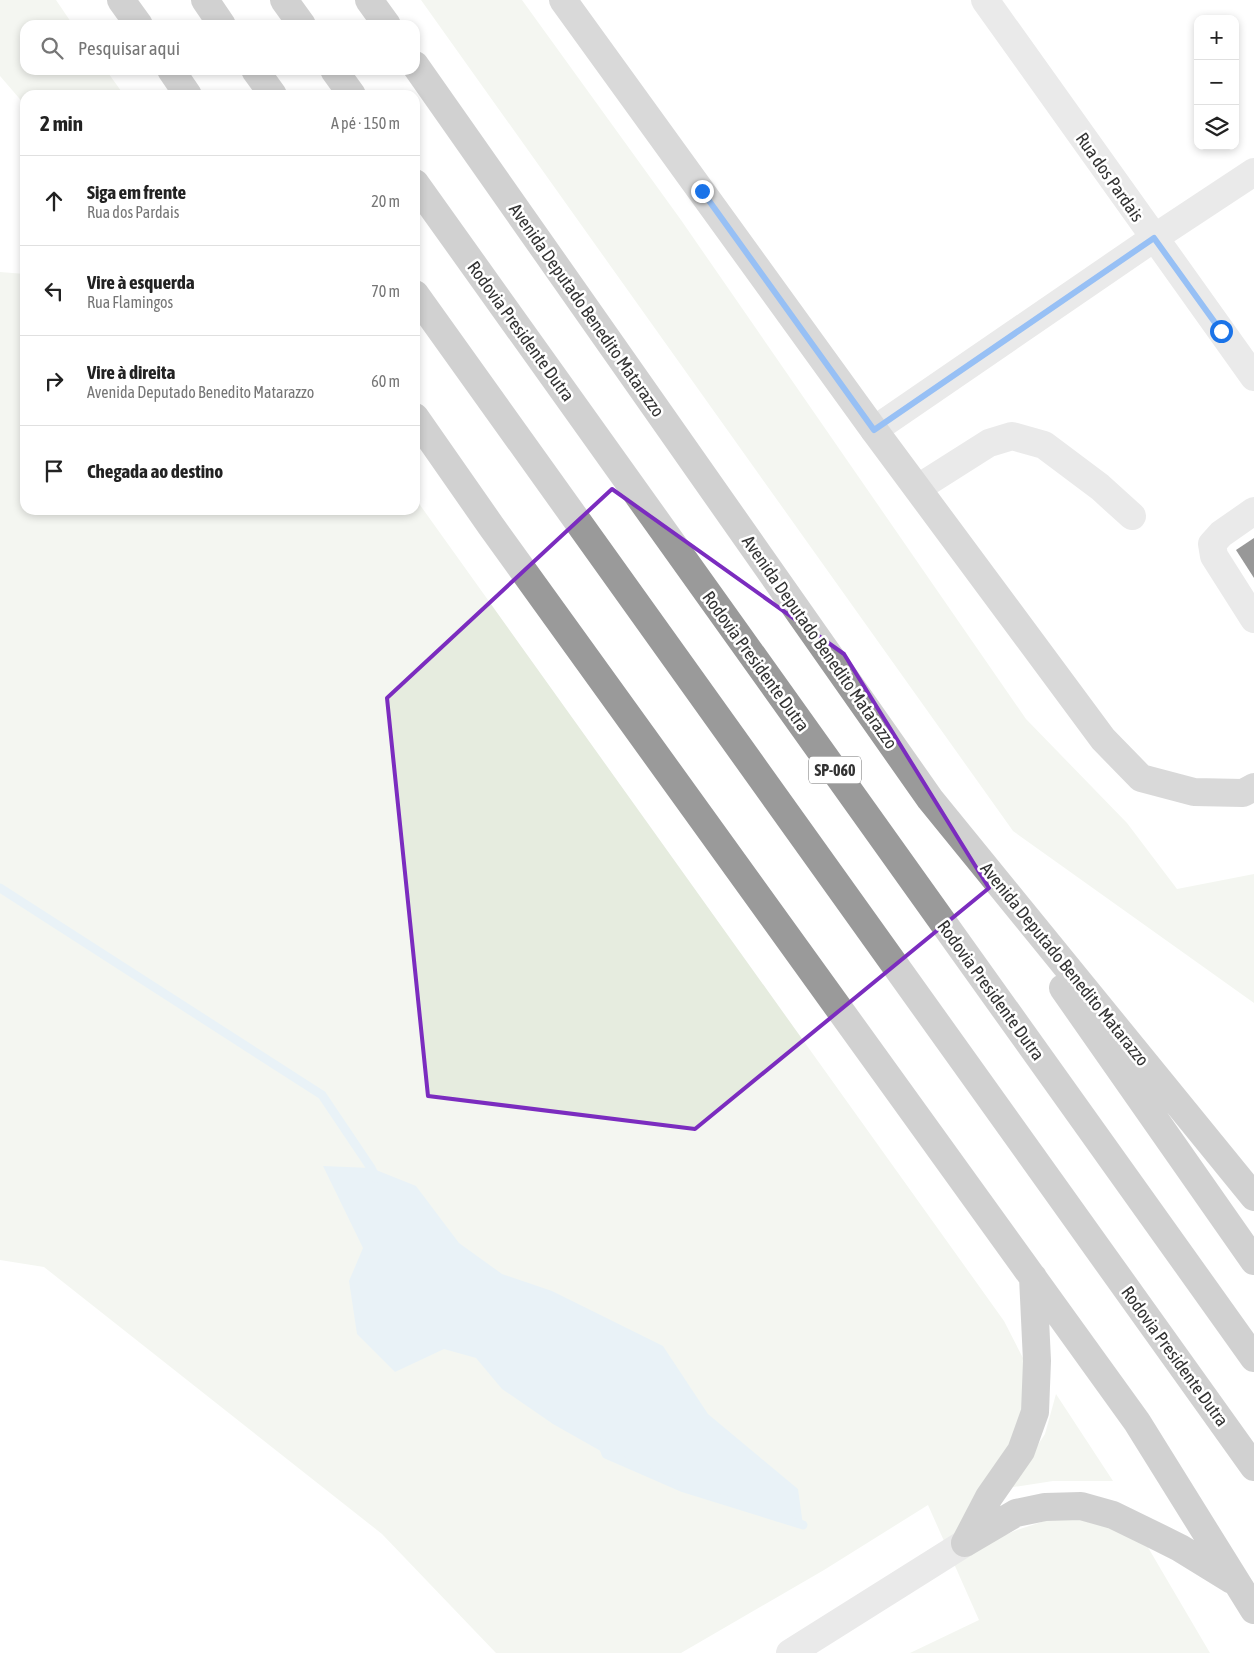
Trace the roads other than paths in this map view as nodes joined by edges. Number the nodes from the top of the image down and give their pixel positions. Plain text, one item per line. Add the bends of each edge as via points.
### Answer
1 (121, 0) edge
2 (204, 0) edge
3 (284, 0) edge
4 (369, 0) edge
5 (564, 0) edge
6 (984, 0) edge
7 (135, 20) edge
8 (218, 20) edge
9 (298, 20) edge
10 (383, 20) edge
11 (420, 72) edge
12 (174, 75) edge
13 (258, 75) edge
14 (338, 75) edge
15 (184, 90) edge
16 (269, 90) edge
17 (348, 90) edge
18 (1254, 172) edge
19 (420, 190) edge
20 (1154, 238) junction
21 (420, 301) edge
22 (1254, 378) edge
23 (420, 424) edge
24 (874, 430) junction
25 (918, 488) junction
26 (1254, 511) edge
27 (1132, 516) dead end
28 (1254, 619) edge
29 (1250, 791) edge
30 (930, 799) junction
31 (1254, 1196) edge
32 (1254, 1261) edge
33 (1033, 1277) junction
34 (1254, 1358) edge
35 (1254, 1467) edge
36 (966, 1543) junction
37 (1238, 1584) junction
38 (1254, 1610) edge
39 (794, 1651) edge

1 - 7 highway
2 - 8 highway
3 - 9 highway
4 - 10 highway
5 - 24 main road
6 - 20 street, Rua dos Pardais
11 - 30 highway, Avenida Deputado Benedito Matarazzo
12 - 15 highway
13 - 16 highway
14 - 17 highway
18 - 20 street
19 - 34 highway, Rodovia Presidente Dutra / SP-060
20 - 22 street, Rua dos Pardais
20 - 24 street
21 - 35 highway, Rodovia Presidente Dutra
23 - 33 highway
24 - 25 main road
25 - 27 street via 989,443 1012,436 1044,445
25 - 29 main road via 1103,739 1141,778 1194,792
26 - 28 street via 1212,544 1214,556
30 - 31 highway, Avenida Deputado Benedito Matarazzo
30 - 32 highway
33 - 36 highway via 1037,1361 1035,1412 1021,1451 989,1497
33 - 37 highway via 1137,1422
36 - 37 highway via 1016,1513 1081,1506 1113,1515 1146,1531
36 - 39 street
37 - 38 highway

